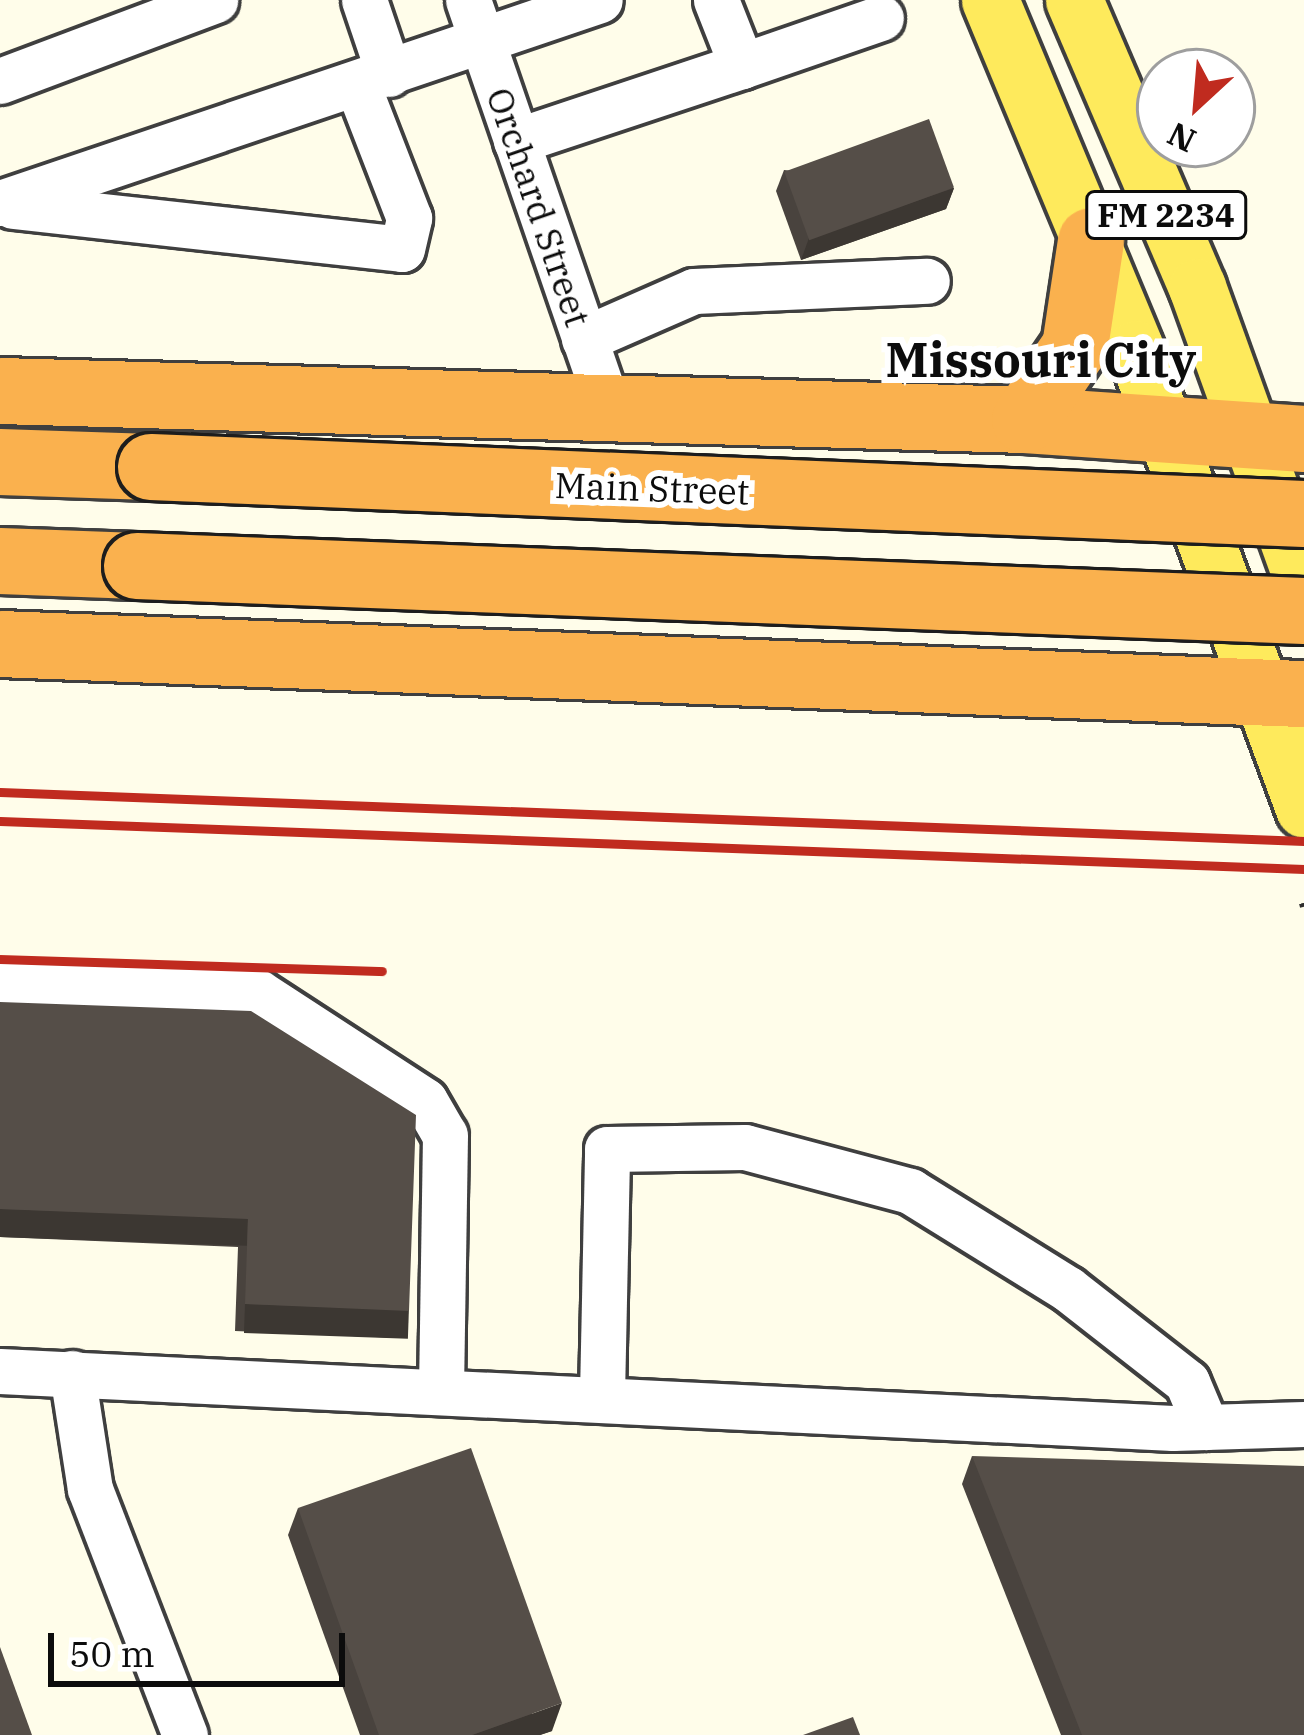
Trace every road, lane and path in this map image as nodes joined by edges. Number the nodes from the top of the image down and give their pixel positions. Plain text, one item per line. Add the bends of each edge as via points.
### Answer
1 (214, 0) edge
2 (364, 0) edge
3 (468, 0) edge
4 (600, 0) edge
5 (716, 0) edge
6 (990, 0) edge
7 (1074, 0) edge
8 (881, 18) dead end
9 (483, 45) junction
10 (742, 66) junction
11 (373, 79) junction
12 (0, 81) edge
13 (516, 141) junction
14 (0, 204) edge
15 (1091, 241) junction
16 (927, 281) dead end
17 (584, 339) junction
18 (0, 392) edge
19 (610, 413) junction
20 (1024, 420) junction
21 (1165, 429) junction
22 (1274, 437) edge
23 (0, 462) edge
24 (1304, 514) edge
25 (0, 561) edge
26 (1304, 584) edge
27 (1304, 610) edge
28 (0, 644) edge
29 (1283, 693) edge
30 (1304, 809) edge
31 (0, 982) edge
32 (0, 1371) edge
33 (72, 1373) junction
34 (441, 1385) junction
35 (602, 1395) junction
36 (1304, 1424) edge
37 (1206, 1427) junction
38 (185, 1735) edge

1 - 12 street
2 - 11 street
3 - 9 street, Orchard Street
4 - 9 street
5 - 10 street
6 - 15 main road, FM 2234
7 - 22 main road, FM 2234 via 1197,287
8 - 10 street
9 - 11 street
9 - 13 street, Orchard Street
10 - 13 street
11 - 14 street
11 - 14 street via 410,218 402,249
13 - 17 street, Orchard Street
15 - 20 highway via 1075,347
15 - 21 main road, FM 2234
16 - 17 street via 694,290
17 - 19 street, Orchard Street
18 - 19 highway
19 - 20 highway
20 - 21 highway
21 - 22 highway
21 - 29 main road, FM 2234
22 - 26 main road, FM 2234
23 - 24 highway, Main Street, bridge
25 - 27 highway, bridge
28 - 29 highway
29 - 30 main road
31 - 34 street via 258,992 425,1101 445,1135
32 - 33 street
33 - 34 street
33 - 38 street via 90,1489
34 - 35 street
35 - 37 street
35 - 37 street via 607,1149 745,1147 910,1191 1068,1289 1187,1382
36 - 37 street

